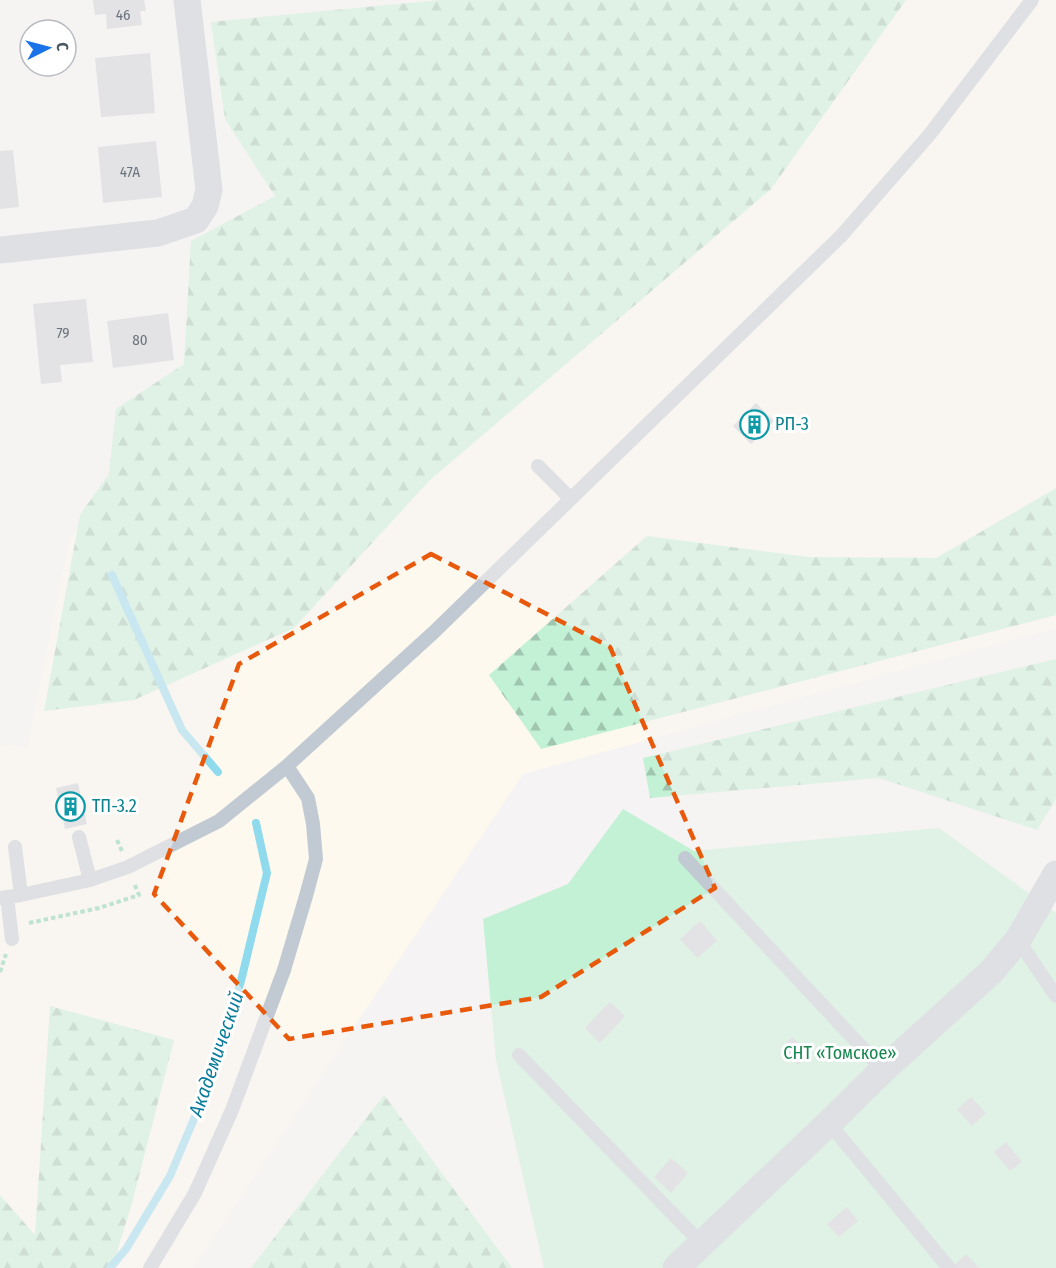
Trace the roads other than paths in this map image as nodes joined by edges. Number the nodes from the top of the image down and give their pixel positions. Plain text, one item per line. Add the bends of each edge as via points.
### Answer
1 (187, 0) edge
2 (1032, 0) edge
3 (0, 250) edge
4 (538, 466) dead end
5 (571, 499) junction
6 (287, 766) junction
7 (79, 837) dead end
8 (15, 847) dead end
9 (685, 858) dead end
10 (1056, 874) edge
11 (90, 880) junction
12 (10, 897) edge
13 (12, 939) dead end
14 (1018, 940) junction
15 (1056, 996) edge
16 (519, 1055) dead end
17 (883, 1070) junction
18 (829, 1123) junction
19 (701, 1243) junction
20 (150, 1268) edge
21 (676, 1268) edge
22 (950, 1268) edge

1 - 3 street via 209,190 196,220 158,233
2 - 5 lane via 930,134 841,236
4 - 5 lane
5 - 6 lane via 434,632
6 - 11 lane via 219,821 128,867
6 - 20 lane via 308,798 312,824 316,859 306,896 284,970 232,1110 195,1193
7 - 11 lane
8 - 12 lane
9 - 17 lane
10 - 14 street
11 - 12 lane
12 - 13 lane
14 - 15 lane
14 - 17 street via 992,972
16 - 19 lane
17 - 18 street
18 - 19 street
18 - 22 lane
19 - 21 street

